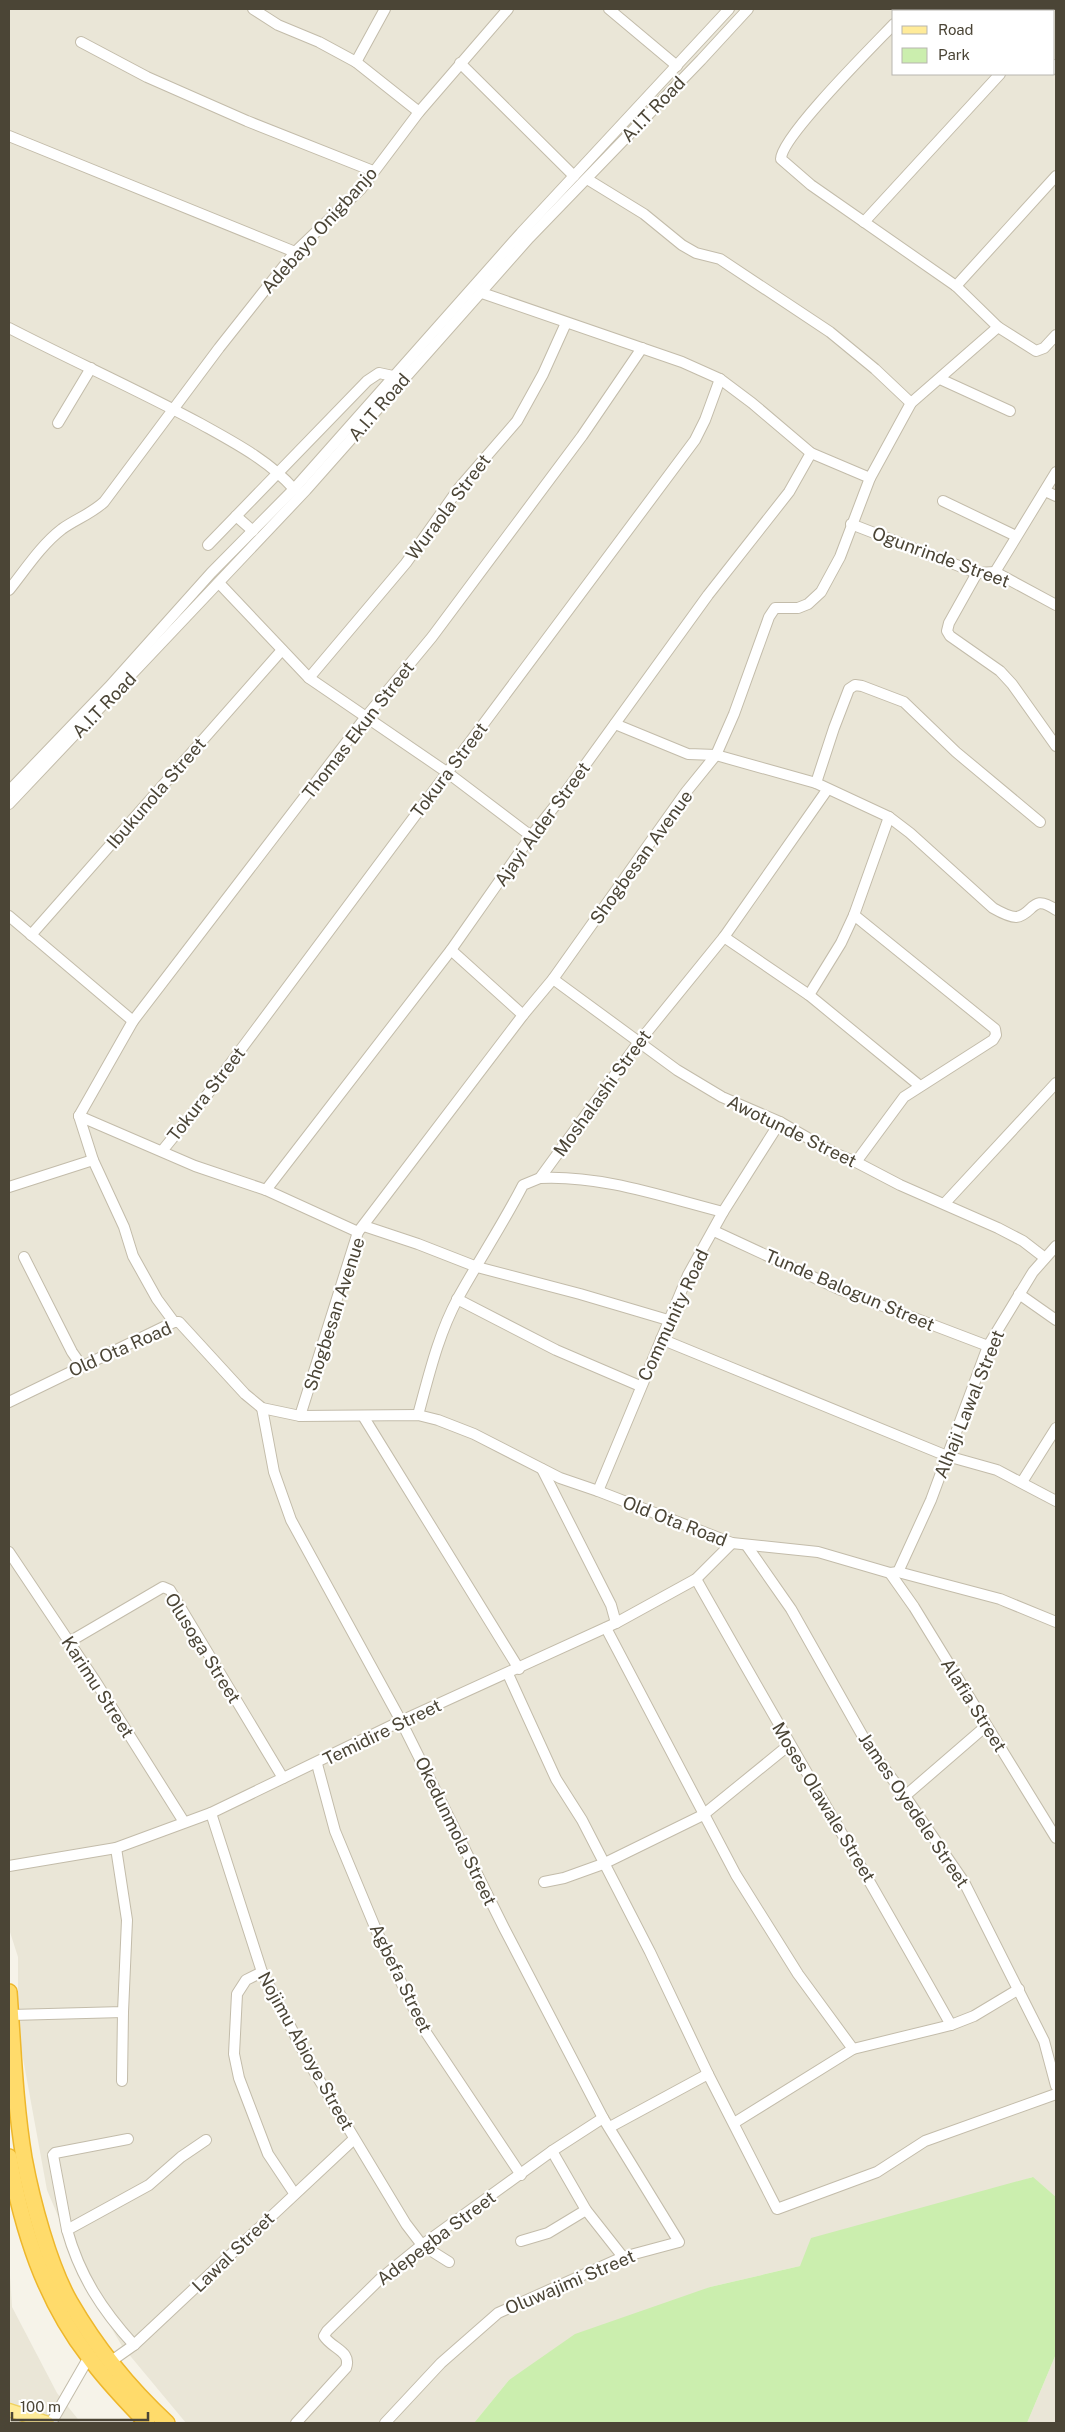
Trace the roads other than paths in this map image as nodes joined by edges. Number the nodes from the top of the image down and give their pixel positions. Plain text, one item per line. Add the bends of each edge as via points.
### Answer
1 (253, 9) edge
2 (385, 9) edge
3 (508, 9) edge
4 (609, 9) edge
5 (729, 9) edge
6 (748, 9) edge
7 (892, 26) edge
8 (81, 42) dead end
9 (356, 62) junction
10 (460, 63) junction
11 (677, 66) junction
12 (999, 75) edge
13 (419, 112) junction
14 (9, 136) edge
15 (373, 171) junction
16 (574, 176) junction
17 (1056, 176) edge
18 (587, 179) junction
19 (864, 222) junction
20 (295, 252) junction
21 (956, 286) junction
22 (482, 293) junction
23 (566, 322) junction
24 (998, 327) junction
25 (9, 328) edge
26 (1056, 335) edge
27 (642, 348) junction
28 (91, 368) junction
29 (393, 376) junction
30 (720, 379) junction
31 (940, 379) junction
32 (911, 404) junction
33 (173, 409) junction
34 (1010, 410) dead end
35 (58, 423) dead end
36 (811, 453) junction
37 (278, 471) junction
38 (1056, 472) edge
39 (870, 478) junction
40 (294, 489) junction
41 (1045, 491) junction
42 (1056, 496) edge
43 (943, 502) dead end
44 (236, 516) junction
45 (851, 524) junction
46 (253, 531) junction
47 (1016, 536) junction
48 (208, 546) dead end
49 (995, 572) junction
50 (978, 573) junction
51 (219, 583) junction
52 (9, 590) edge
53 (1056, 605) edge
54 (282, 650) junction
55 (309, 678) junction
56 (365, 718) junction
57 (615, 724) junction
58 (1056, 746) edge
59 (716, 755) junction
60 (448, 773) junction
61 (816, 783) junction
62 (828, 790) junction
63 (9, 791) edge
64 (9, 804) edge
65 (889, 817) junction
66 (1040, 822) dead end
67 (531, 836) junction
68 (1056, 910) edge
69 (854, 915) junction
70 (9, 916) edge
71 (30, 935) junction
72 (724, 936) junction
73 (451, 950) junction
74 (553, 980) junction
75 (809, 995) junction
76 (523, 1015) junction
77 (133, 1021) junction
78 (638, 1043) junction
79 (1056, 1083) edge
80 (920, 1086) junction
81 (79, 1116) junction
82 (780, 1122) junction
83 (162, 1151) junction
84 (92, 1160) junction
85 (856, 1162) junction
86 (540, 1178) junction
87 (9, 1187) edge
88 (266, 1190) junction
89 (945, 1203) junction
90 (723, 1212) junction
91 (361, 1229) junction
92 (714, 1231) junction
93 (1056, 1246) edge
94 (24, 1257) dead end
95 (1045, 1258) junction
96 (477, 1267) junction
97 (1019, 1294) junction
98 (457, 1299) junction
99 (668, 1320) junction
100 (1056, 1320) edge
101 (174, 1322) junction
102 (661, 1338) junction
103 (988, 1346) junction
104 (82, 1365) junction
105 (640, 1386) junction
106 (9, 1402) edge
107 (262, 1408) junction
108 (418, 1415) junction
109 (300, 1416) junction
110 (363, 1416) junction
111 (1056, 1428) edge
112 (948, 1456) junction
113 (542, 1469) junction
114 (1022, 1482) junction
115 (598, 1491) junction
116 (1056, 1501) edge
117 (732, 1543) junction
118 (747, 1546) junction
119 (9, 1552) edge
120 (894, 1572) junction
121 (696, 1578) junction
122 (616, 1623) junction
123 (1055, 1623) edge
124 (606, 1628) junction
125 (69, 1642) junction
126 (519, 1669) junction
127 (508, 1674) junction
128 (401, 1721) junction
129 (986, 1726) junction
130 (789, 1745) junction
131 (317, 1764) junction
132 (283, 1778) junction
133 (905, 1796) junction
134 (212, 1813) junction
135 (703, 1815) junction
136 (184, 1822) junction
137 (1056, 1838) edge
138 (116, 1848) junction
139 (603, 1864) junction
140 (9, 1866) edge
141 (544, 1882) dead end
142 (262, 1972) junction
143 (1019, 1989) junction
144 (9, 1992) edge
145 (123, 2012) junction
146 (11, 2015) junction
147 (951, 2025) junction
148 (853, 2049) junction
149 (708, 2074) junction
150 (122, 2081) dead end
151 (1056, 2086) edge
152 (1056, 2094) edge
153 (607, 2122) junction
154 (734, 2124) junction
155 (128, 2139) dead end
156 (354, 2139) junction
157 (206, 2140) dead end
158 (552, 2151) junction
159 (9, 2158) edge
160 (521, 2175) junction
161 (294, 2193) junction
162 (586, 2210) junction
163 (67, 2230) junction
164 (521, 2241) dead end
165 (680, 2242) joint
166 (422, 2245) junction
167 (623, 2257) junction
168 (448, 2262) dead end
169 (134, 2345) junction
170 (88, 2357) junction
171 (110, 2362) junction
172 (9, 2410) edge
173 (49, 2423) edge
174 (147, 2423) edge
175 (167, 2423) edge
176 (296, 2423) edge
177 (385, 2423) edge

1 - 9 street via 278,25
2 - 9 street
3 - 10 street, Adebayo Onigbanjo
4 - 11 street
5 - 11 street, A.I.T Road
6 - 18 street, A.I.T Road
7 - 19 street via 814,110 781,155 784,162
8 - 15 street via 147,77
9 - 13 street
10 - 13 street, Adebayo Onigbanjo
10 - 16 street
11 - 16 street, A.I.T Road
12 - 19 street
13 - 15 street, Adebayo Onigbanjo
14 - 20 street
15 - 20 street, Adebayo Onigbanjo via 361,189
16 - 29 street, A.I.T Road
17 - 21 street
18 - 22 street, A.I.T Road via 529,238
18 - 32 street via 644,214 682,245 696,253 720,259 830,332
19 - 21 street
20 - 33 street, Adebayo Onigbanjo
21 - 24 street
22 - 23 street
22 - 51 street, A.I.T Road
23 - 27 street
23 - 55 street, Wuraola Street via 517,421 459,488 406,563
24 - 26 street via 1036,350 1044,348
24 - 31 street, Shogbesan Avenue
25 - 28 street
27 - 30 street
27 - 56 street, Thomas Ekun Street via 582,436 449,614
28 - 33 street
28 - 35 street
29 - 37 street via 385,373 374,375
29 - 40 street, A.I.T Road
30 - 36 street
30 - 60 street, Tokura Street via 695,440
31 - 32 street, Shogbesan Avenue
31 - 34 street
32 - 39 street, Shogbesan Avenue
33 - 37 street via 256,455
33 - 52 street, Adebayo Onigbanjo via 104,502 90,514 62,529
36 - 39 street
36 - 57 street, Ajayi Alder Street via 789,492 708,595
37 - 40 street
37 - 44 street
38 - 41 street
39 - 45 street, Shogbesan Avenue
40 - 46 street, A.I.T Road
41 - 42 street
41 - 47 street
43 - 47 street
44 - 46 street
44 - 48 street
45 - 50 street, Ogunrinde Street
45 - 59 street, Shogbesan Avenue via 840,557 821,592 798,608 775,608 769,617
46 - 63 street, A.I.T Road
47 - 49 street
49 - 50 street, Ogunrinde Street
49 - 53 street, Ogunrinde Street
50 - 58 street via 948,623 947,631 1000,671
51 - 54 street
51 - 64 street, A.I.T Road
54 - 55 street
54 - 71 street, Ibukunola Street
55 - 56 street
56 - 60 street
56 - 77 street, Thomas Ekun Street
57 - 59 street via 688,754
57 - 67 street, Ajayi Alder Street
59 - 61 street
59 - 74 street, Shogbesan Avenue via 686,792
60 - 67 street
60 - 83 street, Tokura Street
61 - 62 street
61 - 66 street via 850,689 855,685 862,686 904,702 989,781
62 - 65 street
62 - 72 street, Moshalashi Street
65 - 68 street via 993,908 1015,917 1037,904 1045,903
65 - 69 street
67 - 73 street, Ajayi Alder Street
69 - 75 street
69 - 80 street via 995,1029 993,1040
70 - 71 street
71 - 77 street
72 - 75 street
72 - 78 street, Moshalashi Street
73 - 76 street
73 - 88 street, Ajayi Alder Street
74 - 76 street, Shogbesan Avenue
74 - 78 street, Awotunde Street
75 - 80 street
76 - 91 street, Shogbesan Avenue
77 - 81 street, Thomas Ekun Street
78 - 82 street, Awotunde Street via 676,1070 722,1096
78 - 86 street, Moshalashi Street
79 - 89 street
80 - 85 street via 896,1105
81 - 83 street
81 - 84 street
82 - 85 street, Awotunde Street
82 - 90 street, Community Road
83 - 88 street
84 - 87 street
84 - 101 street via 124,1227 133,1256
85 - 89 street, Awotunde Street
86 - 90 street via 561,1177 626,1187
86 - 96 street, Moshalashi Street via 523,1185
88 - 91 street
89 - 95 street, Awotunde Street via 1024,1241
90 - 92 street, Community Road
91 - 96 street via 418,1244
91 - 109 street, Shogbesan Avenue
92 - 99 street, Community Road
92 - 103 street, Tunde Balogun Street via 841,1290
93 - 95 street, Alhaji Lawal Street
94 - 104 street via 72,1352
95 - 97 street, Alhaji Lawal Street
96 - 98 street, Moshalashi Street
96 - 99 street
97 - 100 street
97 - 103 street, Alhaji Lawal Street
98 - 105 street via 556,1350
98 - 108 street, Moshalashi Street via 437,1344
99 - 102 street, Community Road
101 - 104 street, Old Ota Road
101 - 107 street, Old Ota Road via 182,1325 245,1394
102 - 105 street, Community Road
102 - 112 street
103 - 112 street, Alhaji Lawal Street
104 - 106 street, Old Ota Road
105 - 115 street, Community Road
107 - 109 street, Old Ota Road
107 - 128 street, Okedunmola Street via 274,1472 292,1520
108 - 110 street, Old Ota Road
108 - 113 street, Old Ota Road via 460,1427
109 - 110 street, Old Ota Road
110 - 126 street
111 - 114 street
112 - 114 street via 997,1470
112 - 120 street, Alhaji Lawal Street via 931,1500
113 - 115 street, Old Ota Road
113 - 122 street via 611,1605
114 - 116 street
115 - 117 street, Old Ota Road
117 - 118 street, Old Ota Road
117 - 121 street, Temidire Street
118 - 120 street, Old Ota Road via 818,1552
118 - 133 street, James Oyedele Street via 791,1609 870,1749
119 - 125 street, Karimu Street
120 - 123 street, Old Ota Road via 993,1596
120 - 129 street, Alafia Street
121 - 122 street, Temidire Street
121 - 130 street, Moses Olawale Street
122 - 124 street, Temidire Street
124 - 126 street, Temidire Street
124 - 135 street
125 - 132 street, Olusoga Street via 163,1587 170,1590
125 - 136 street, Karimu Street
126 - 127 street, Temidire Street
127 - 128 street, Temidire Street
127 - 139 street via 556,1778 582,1820
128 - 131 street, Temidire Street
128 - 153 street, Okedunmola Street via 504,1928
129 - 133 street
129 - 137 street, Alafia Street
130 - 135 street
130 - 147 street, Moses Olawale Street via 854,1852
131 - 132 street, Temidire Street
131 - 160 street, Agbefa Street via 335,1831 376,1932 423,2028
132 - 134 street, Temidire Street
133 - 143 street, James Oyedele Street via 964,1882
134 - 136 street, Temidire Street
134 - 142 street, Nojimu Abioye Street
135 - 139 street
135 - 148 street via 798,1974
136 - 138 street, Temidire Street
138 - 140 street, Temidire Street
138 - 145 street via 127,1920
139 - 141 street
139 - 149 street via 650,1952
142 - 156 street, Nojimu Abioye Street via 308,2061
142 - 161 street via 246,1980 237,1994 234,2054 239,2078 268,2154
143 - 147 street via 974,2016
143 - 151 street, James Oyedele Street via 1044,2041
144 - 146 highway
145 - 146 street
145 - 150 street
146 - 171 highway via 20,2132 30,2187 57,2272 70,2301
147 - 148 street
148 - 154 street
149 - 153 street, Adepegba Street
149 - 154 street
152 - 154 street via 925,2141 877,2172 776,2209
153 - 158 street, Adepegba Street
153 - 165 street, Okedunmola Street
155 - 163 street via 55,2153
156 - 161 street, Lawal Street
156 - 166 street, Nojimu Abioye Street
157 - 163 street via 180,2157 149,2185
158 - 160 street, Adepegba Street
158 - 162 street
159 - 170 highway via 21,2216 37,2265
160 - 166 street, Adepegba Street
161 - 169 street, Lawal Street
162 - 164 street via 548,2233
162 - 167 street
163 - 169 street via 92,2292
165 - 167 street, Oluwajimi Street
166 - 168 street, Nojimu Abioye Street
166 - 176 street, Adepegba Street via 379,2280 327,2331 324,2336 328,2342 346,2355 346,2368
167 - 177 street, Oluwajimi Street via 498,2313 440,2363
169 - 171 street, Lawal Street
170 - 173 street
170 - 174 highway
171 - 175 highway
172 - 173 main road

